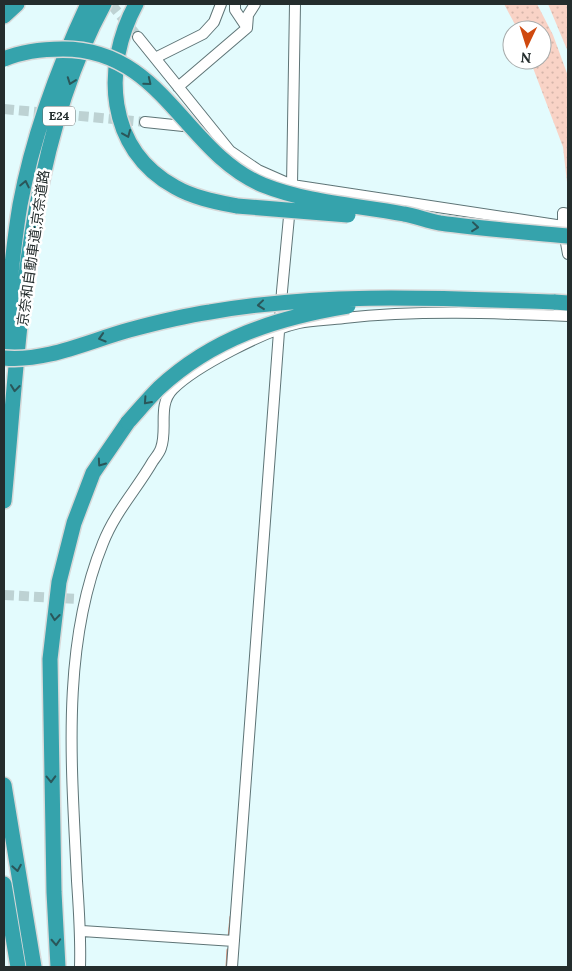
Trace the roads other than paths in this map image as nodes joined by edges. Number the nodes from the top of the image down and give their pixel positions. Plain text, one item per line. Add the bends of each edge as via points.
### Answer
1 (17, 4) edge
2 (88, 4) edge
3 (104, 4) edge
4 (136, 4) edge
5 (221, 4) edge
6 (236, 4) edge
7 (255, 4) edge
8 (295, 4) edge
9 (4, 16) edge
10 (247, 28) junction
11 (138, 37) tunnel mouth
12 (155, 58) junction
13 (4, 59) edge
14 (178, 87) junction
15 (145, 122) tunnel mouth
16 (212, 129) junction
17 (292, 185) junction
18 (568, 214) edge
19 (439, 223) junction
20 (565, 231) edge
21 (568, 254) edge
22 (561, 302) edge
23 (568, 316) edge
24 (280, 330) junction
25 (4, 349) edge
26 (4, 358) edge
27 (4, 501) edge
28 (4, 785) edge
29 (4, 884) edge
30 (82, 931) junction
31 (234, 940) junction
32 (18, 967) edge
33 (34, 967) edge
34 (58, 967) edge
35 (80, 967) edge
36 (232, 967) edge

1 - 9 highway
25 -> 2 highway, 京奈和自動車道;京奈道路 / E24 via 22,195 41,120
3 -> 27 highway, 京奈和自動車道;京奈道路 / E24 via 86,41 46,162 22,322
4 -> 19 highway, bridge via 121,40 115,69 118,110 126,137 137,156 152,171 176,188 214,202
5 - 12 street via 214,22 203,34
6 - 10 street via 235,10
7 - 10 street via 248,15
8 - 17 street
10 - 14 street
11 - 12 street
12 - 14 street
13 -> 19 highway, bridge via 40,49 73,49 103,55 148,81 228,165 263,185 332,204 404,214
14 - 16 street
15 - 16 street
16 - 17 street via 230,151 258,170
17 - 20 street
17 - 24 street
18 - 20 street via 563,213
19 -> 20 highway, bridge
20 - 21 street
22 -> 26 highway, bridge via 396,296 249,306 130,330 34,357
22 -> 34 highway, bridge via 400,302 318,311 270,322 211,349 183,368 158,389 128,422 94,473 74,523 59,582 50,659
23 - 24 street via 484,313 368,316 298,323
24 - 30 street via 232,350 171,391 162,414 161,448 116,515 81,599 72,730 77,884
24 - 31 street
28 -> 33 highway
29 - 32 highway
30 - 31 street
30 - 35 street
31 - 36 street

